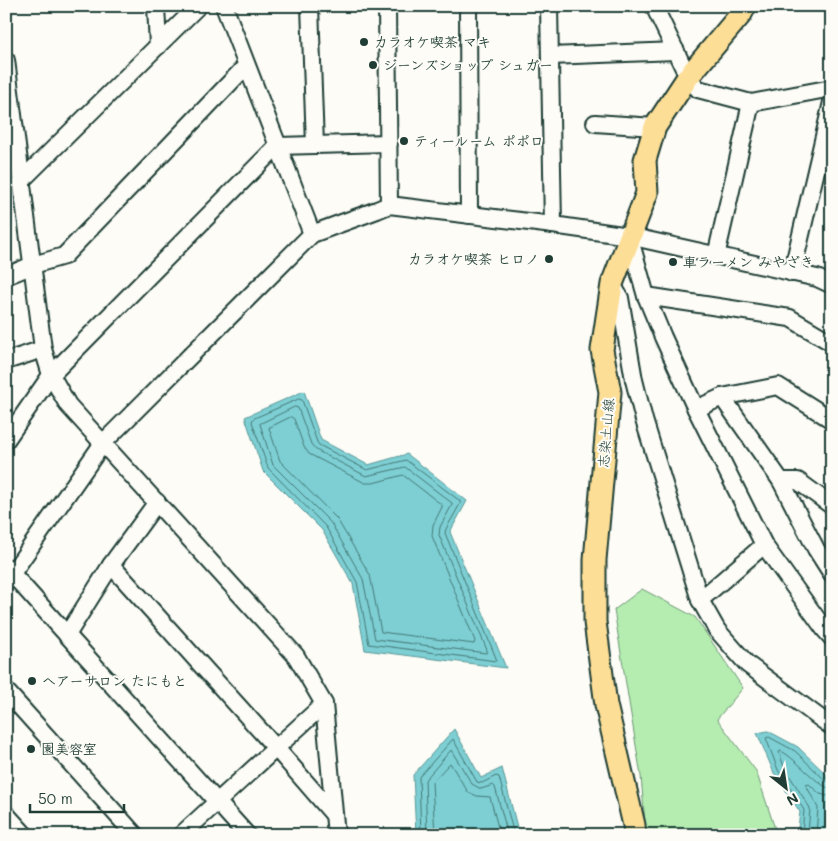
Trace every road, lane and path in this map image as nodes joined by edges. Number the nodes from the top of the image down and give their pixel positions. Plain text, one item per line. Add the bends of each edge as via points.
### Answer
1 (156, 6) edge
2 (198, 6) edge
3 (224, 6) edge
4 (310, 6) edge
5 (387, 6) edge
6 (468, 6) edge
7 (549, 6) edge
8 (654, 6) edge
9 (745, 6) edge
10 (158, 46) junction
11 (676, 51) junction
12 (550, 56) junction
13 (6, 60) edge
14 (246, 66) junction
15 (688, 77) junction
16 (832, 88) edge
17 (832, 102) edge
18 (751, 103) junction
19 (595, 123) dead end
20 (655, 127) junction
21 (389, 143) junction
22 (315, 145) junction
23 (278, 146) junction
24 (12, 157) edge
25 (22, 180) junction
26 (389, 206) junction
27 (469, 215) junction
28 (553, 225) junction
29 (312, 234) junction
30 (629, 236) junction
31 (716, 256) junction
32 (32, 265) junction
33 (792, 273) junction
34 (6, 276) edge
35 (612, 284) junction
36 (832, 285) edge
37 (646, 296) junction
38 (832, 343) edge
39 (43, 349) junction
40 (6, 361) edge
41 (51, 375) junction
42 (722, 398) junction
43 (696, 409) junction
44 (832, 420) edge
45 (6, 440) edge
46 (103, 443) junction
47 (780, 481) junction
48 (157, 502) junction
49 (832, 506) edge
50 (764, 545) junction
51 (111, 565) junction
52 (8, 574) edge
53 (832, 574) edge
54 (700, 600) junction
55 (67, 635) junction
56 (832, 638) edge
57 (6, 691) edge
58 (324, 704) junction
59 (832, 727) edge
60 (276, 748) junction
61 (218, 801) junction
62 (6, 814) edge
63 (334, 815) junction
64 (25, 835) edge
65 (135, 835) edge
66 (181, 835) edge
67 (247, 835) edge
68 (336, 835) edge
69 (635, 835) edge

1 - 10 street
2 - 10 street
3 - 14 street
4 - 22 street
5 - 21 street
6 - 27 street
7 - 12 street
8 - 11 street
9 - 15 main road, 志染土山線
10 - 25 street
11 - 12 street
11 - 15 street
12 - 28 street
13 - 24 street
14 - 23 street
14 - 32 street via 64,256
15 - 18 street via 698,89
15 - 20 main road, 志染土山線
16 - 18 street
17 - 33 street
18 - 31 street
19 - 20 street
20 - 30 main road, 志染土山線 via 645,160 647,193
21 - 22 street
21 - 26 street
22 - 23 street
23 - 29 street
23 - 41 street
24 - 25 street
25 - 32 street
26 - 27 street
26 - 29 street
27 - 28 street
28 - 30 street
29 - 46 street
30 - 31 street
30 - 35 main road, 志染土山線
30 - 37 street
31 - 33 street
32 - 34 street
32 - 39 street
33 - 36 street
35 - 54 street via 620,298 644,420
35 - 69 main road, 志染土山線 via 602,350 610,392 595,560 595,622 606,706
37 - 38 street via 790,318
37 - 43 street
39 - 40 street
39 - 41 street
41 - 45 street
41 - 46 street via 68,405
42 - 43 street
42 - 44 street via 778,386
42 - 47 street
43 - 50 street
46 - 48 street
46 - 52 street
47 - 49 street via 798,481
47 - 53 street
48 - 51 street
48 - 58 street via 296,656
50 - 54 street
50 - 56 street
51 - 55 street
51 - 60 street
52 - 55 street
54 - 59 street via 717,630 747,664
55 - 61 street
57 - 65 street
58 - 60 street
58 - 63 street
60 - 61 street
60 - 63 street
61 - 66 street
61 - 67 street
62 - 64 street
63 - 68 street

